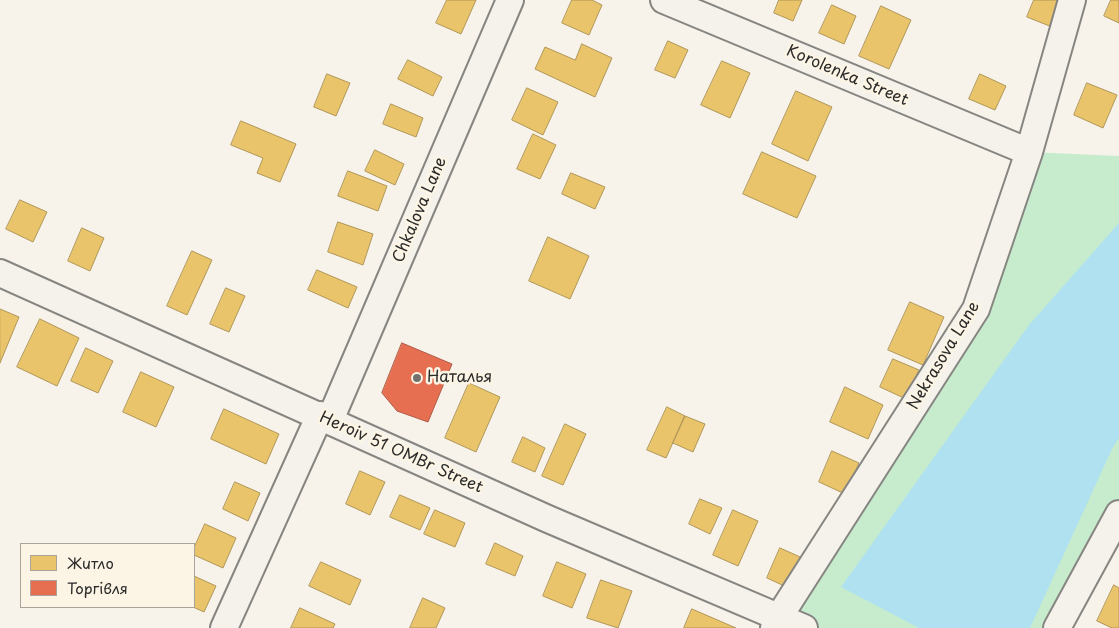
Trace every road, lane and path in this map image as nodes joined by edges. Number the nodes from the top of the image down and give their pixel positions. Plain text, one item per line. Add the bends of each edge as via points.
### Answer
1 (510, 0) edge
2 (664, 0) edge
3 (1072, 0) edge
4 (1029, 152) junction
5 (0, 273) edge
6 (325, 418) junction
7 (1119, 514) edge
8 (776, 622) edge
9 (224, 628) edge
10 (804, 628) edge
11 (1057, 628) edge

1 - 6 street, Chkalova Lane
2 - 4 street, Korolenka Street
3 - 4 street, Nekrasova Lane
4 - 8 street, Nekrasova Lane via 976,309
5 - 6 street, Heroiv 51 OMBr Street
6 - 8 street, Heroiv 51 OMBr Street
6 - 9 street, Chkalova Lane
7 - 11 street
8 - 10 street, Heroiv 51 OMBr Street

